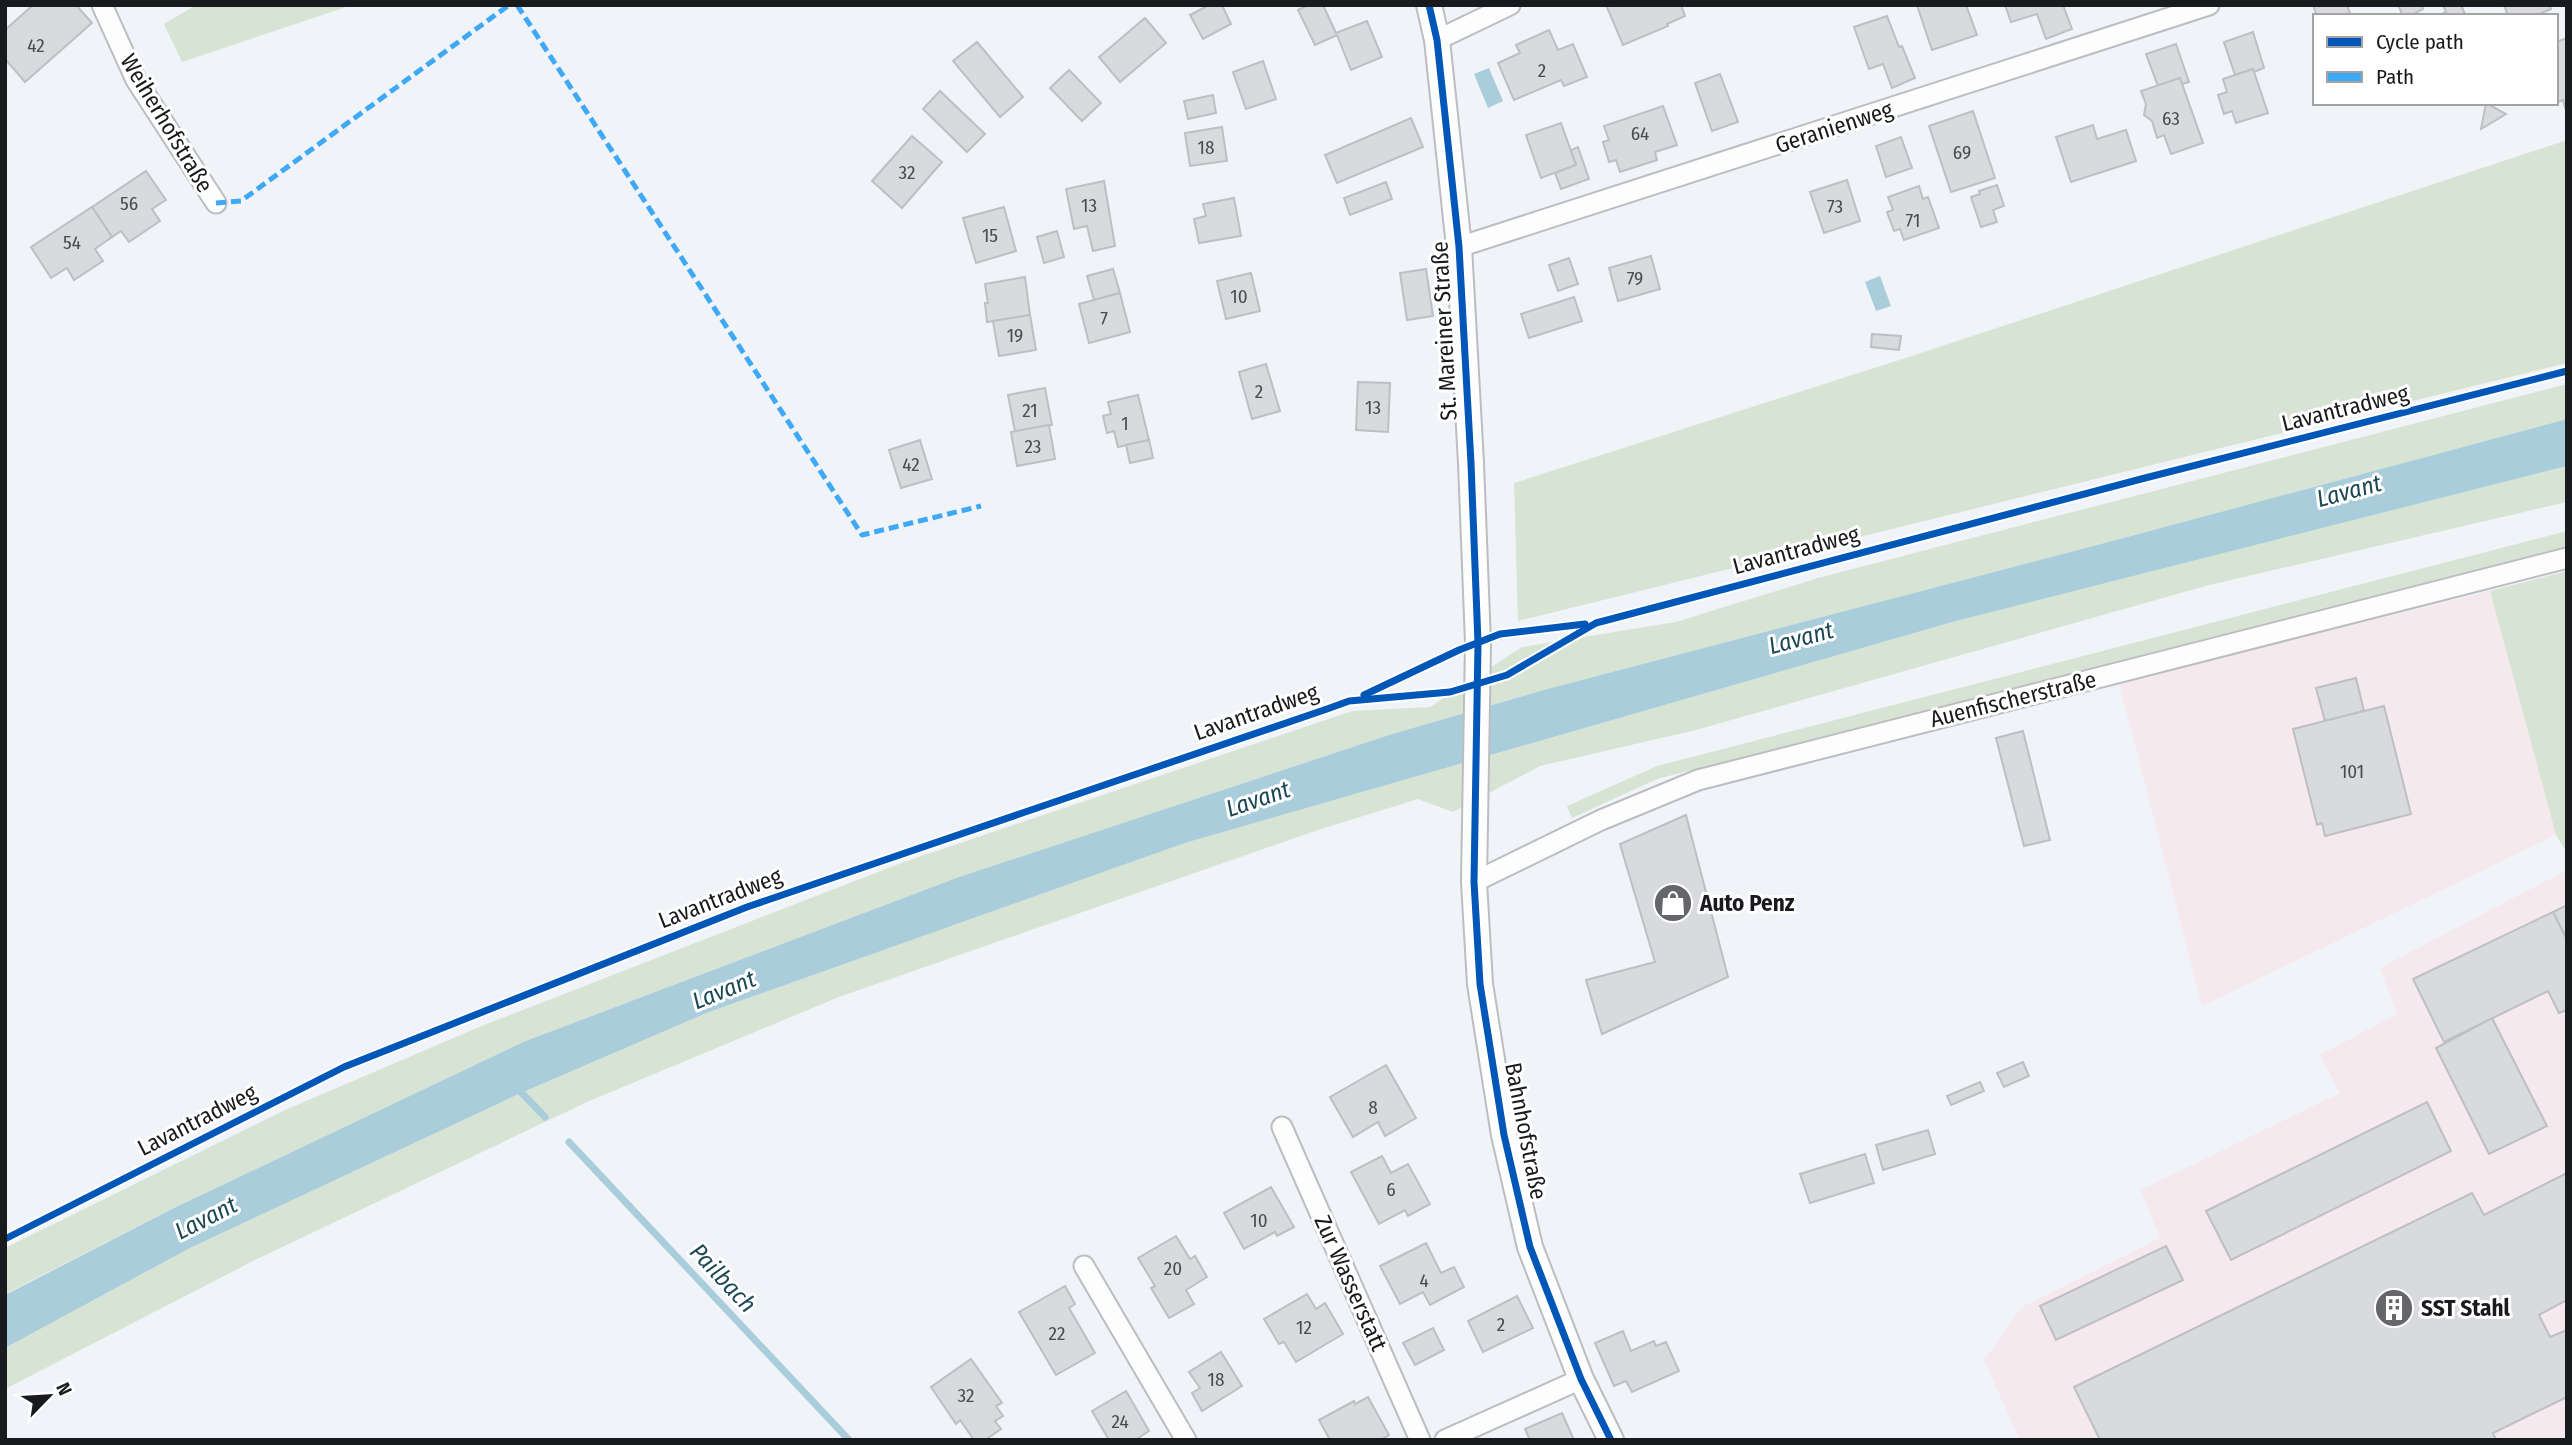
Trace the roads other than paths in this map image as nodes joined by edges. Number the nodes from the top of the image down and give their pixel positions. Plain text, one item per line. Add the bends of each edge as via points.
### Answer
1 (102, 5) edge
2 (1429, 5) edge
3 (1510, 5) edge
4 (2209, 5) edge
5 (1437, 40) junction
6 (216, 203) dead end
7 (1460, 247) junction
8 (2567, 558) edge
9 (1474, 813) joint
10 (1474, 882) junction
11 (1282, 1127) dead end
12 (1084, 1266) dead end
13 (1581, 1379) junction
14 (1186, 1440) edge
15 (1420, 1440) edge
16 (1445, 1440) edge
17 (1611, 1440) edge

1 - 6 street, Weiherhofstraße via 136,80
2 - 5 street, St. Mareiner Straße
3 - 5 street
4 - 7 street, Geranienweg
5 - 7 street, St. Mareiner Straße
7 - 9 street, St. Mareiner Straße via 1477,656
8 - 10 street, Auenfischerstraße via 1698,780 1601,820
9 - 10 street, Bahnhofstraße
10 - 13 street, Bahnhofstraße via 1480,984 1504,1135 1530,1247
11 - 15 street, Zur Wasserstatt
12 - 14 street
13 - 16 street
13 - 17 street, Bahnhofstraße

